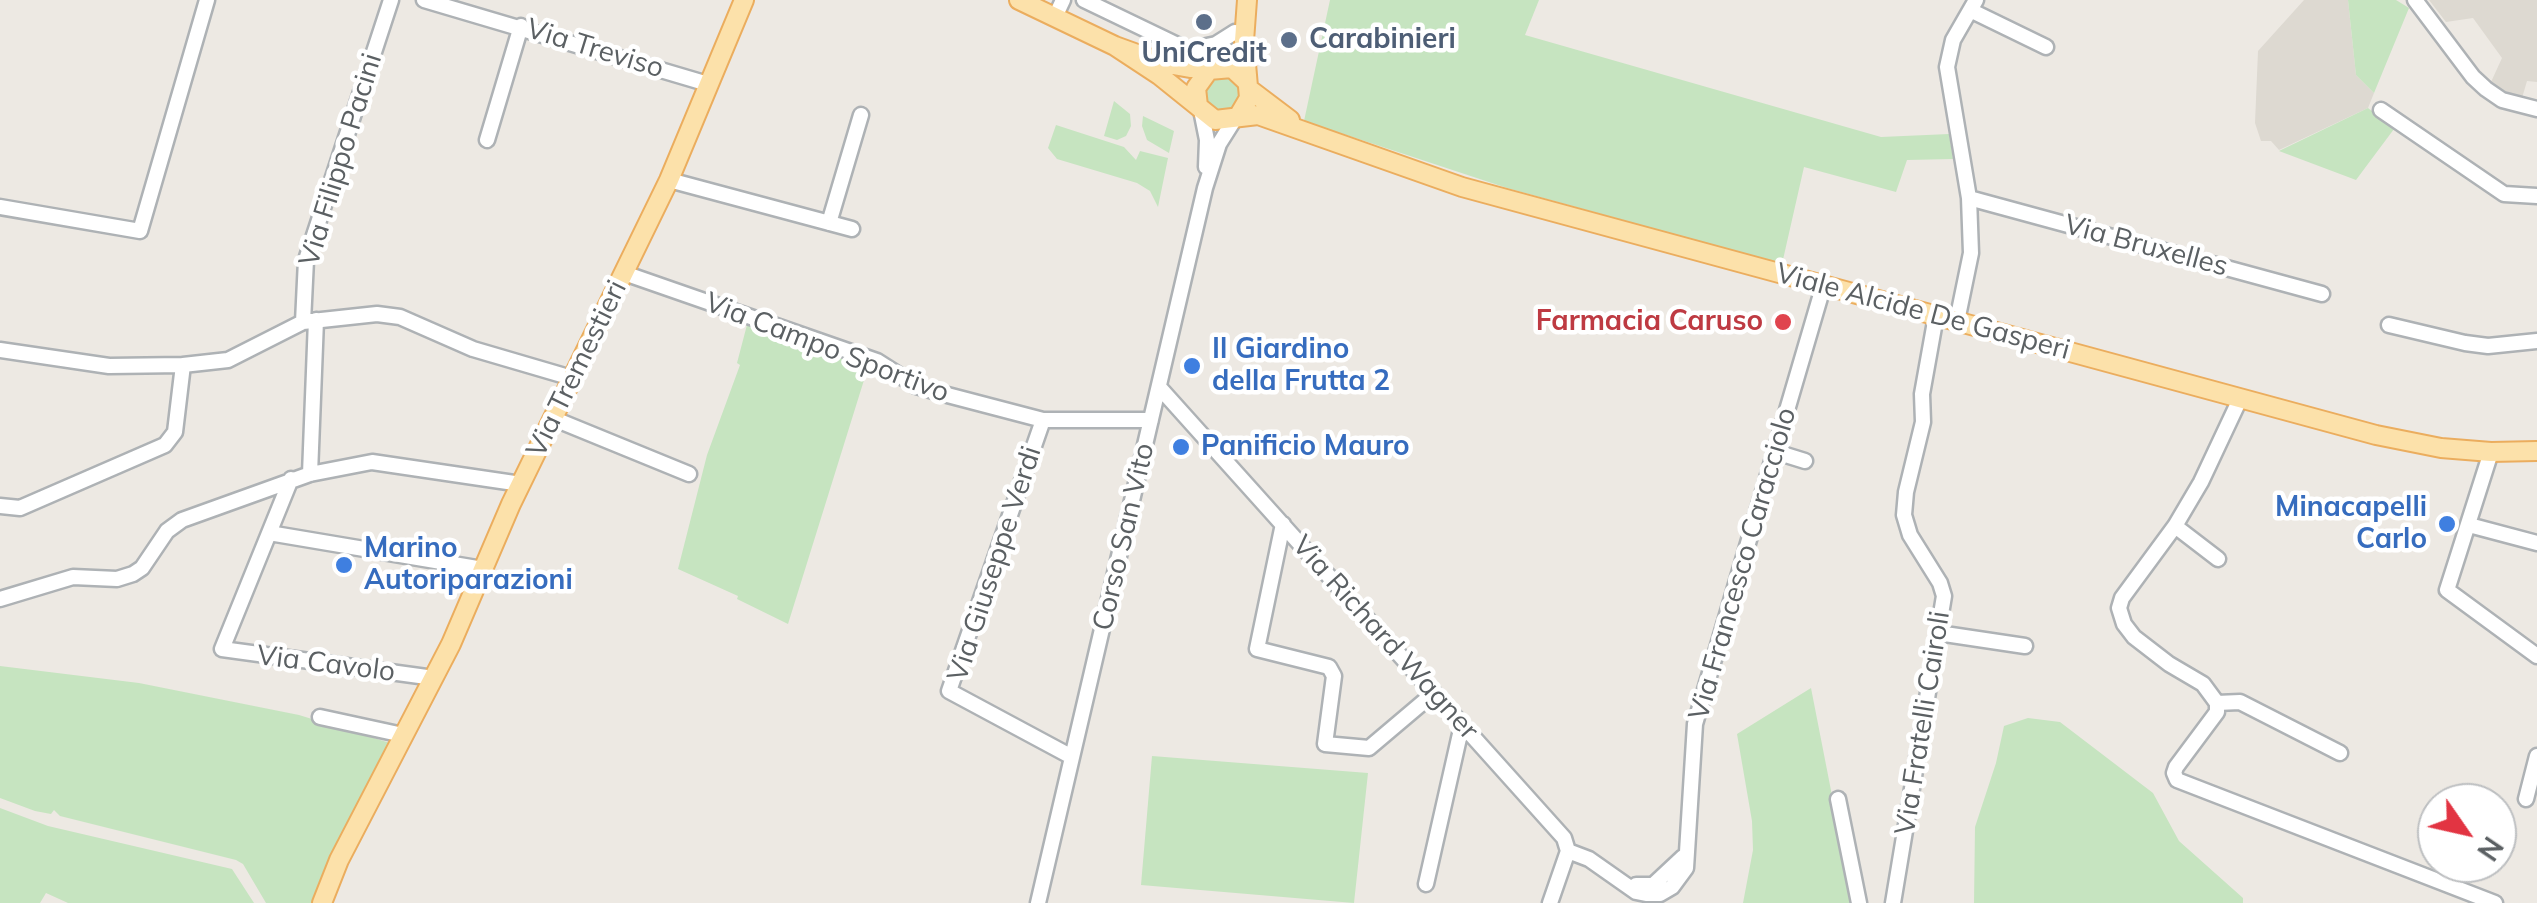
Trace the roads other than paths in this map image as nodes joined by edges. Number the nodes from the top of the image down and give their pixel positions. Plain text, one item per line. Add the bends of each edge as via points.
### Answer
1 (207, 0) edge
2 (390, 0) edge
3 (424, 0) edge
4 (744, 0) edge
5 (1019, 0) edge
6 (1084, 0) edge
7 (2415, 0) edge
8 (1974, 6) edge
9 (1059, 8) edge
10 (521, 26) junction
11 (1236, 32) junction
12 (1115, 46) junction
13 (2046, 48) dead end
14 (1188, 50) junction
15 (1215, 68) junction
16 (708, 84) junction
17 (1248, 86) junction
18 (1200, 108) junction
19 (2537, 109) edge
20 (2381, 110) dead end
21 (861, 115) dead end
22 (1237, 116) junction
23 (1316, 135) junction
24 (487, 140) dead end
25 (669, 180) junction
26 (1205, 188) junction
27 (2537, 196) edge
28 (1969, 198) junction
29 (0, 207) edge
30 (829, 223) junction
31 (852, 229) dead end
32 (624, 273) junction
33 (1824, 284) junction
34 (2322, 294) dead end
35 (1936, 316) junction
36 (310, 321) junction
37 (1957, 321) junction
38 (2388, 325) dead end
39 (2537, 341) edge
40 (0, 350) edge
41 (183, 366) junction
42 (572, 378) junction
43 (1158, 387) junction
44 (2240, 399) junction
45 (552, 418) junction
46 (1043, 420) junction
47 (1151, 420) junction
48 (2537, 451) edge
49 (1776, 452) junction
50 (2491, 452) junction
51 (1804, 462) dead end
52 (310, 474) junction
53 (689, 474) dead end
54 (291, 478) junction
55 (521, 484) junction
56 (0, 506) edge
57 (1283, 524) junction
58 (2469, 525) junction
59 (2175, 526) junction
60 (269, 532) junction
61 (2537, 543) edge
62 (2218, 559) dead end
63 (484, 569) junction
64 (0, 600) edge
65 (1938, 633) junction
66 (2025, 646) dead end
67 (2537, 656) edge
68 (434, 678) junction
69 (1434, 693) junction
70 (2217, 703) junction
71 (320, 716) dead end
72 (1462, 724) junction
73 (403, 735) junction
74 (2340, 753) dead end
75 (2537, 756) edge
76 (1072, 757) junction
77 (1838, 799) dead end
78 (2526, 799) dead end
79 (1568, 851) junction
80 (1426, 884) dead end
81 (322, 903) edge
82 (1038, 903) edge
83 (1550, 903) edge
84 (1859, 903) edge
85 (1893, 903) edge
86 (2495, 903) edge

1 - 29 street via 140,231
2 - 36 street, Via Filippo Pacini via 306,260
3 - 10 street, Via Treviso
4 - 16 main road, Via Tremestieri
5 - 9 main road
6 - 14 street
7 - 19 street via 2486,89
8 - 13 street
8 - 28 street via 1953,40 1947,67
9 - 12 main road
10 - 16 street, Via Treviso
10 - 24 street
11 - 14 street
11 - 15 main road
11 - 17 main road via 1247,0
12 - 15 main road via 1162,63
12 - 18 main road
14 - 15 street
15 - 17 main road via 1239,72
15 - 18 main road via 1197,84
16 - 25 main road, Via Tremestieri
17 - 22 main road via 1247,106
17 - 23 main road
18 - 22 main road via 1219,121
18 - 26 street
20 - 27 street via 2504,194
21 - 30 street
22 - 23 main road
22 - 26 street via 1219,144
23 - 33 main road, Viale Alcide De Gasperi via 1462,187
25 - 30 street
25 - 32 main road, Via Tremestieri
26 - 43 street, Corso San Vito
28 - 34 street, Via Bruxelles
28 - 37 street via 1971,253
30 - 31 street
32 - 42 main road, Via Tremestieri
32 - 46 street, Via Campo Sportivo via 877,361 916,386
33 - 35 main road, Viale Alcide De Gasperi
33 - 49 street, Via Francesco Caracciolo
35 - 37 main road, Viale Alcide De Gasperi
35 - 65 street, Via Fratelli Cairoli via 1904,515 1944,596
36 - 41 street via 228,360
36 - 42 street via 400,317 474,349
36 - 52 street, Via Filippo Pacini
37 - 44 main road, Viale Alcide De Gasperi
38 - 39 street via 2488,346
40 - 41 street via 108,366
41 - 56 street via 176,432 165,444 20,508
42 - 45 main road, Via Tremestieri
43 - 47 street, Corso San Vito
43 - 57 street, Via Richard Wagner
44 - 50 main road, Viale Alcide De Gasperi via 2425,446
44 - 59 street
45 - 53 street
45 - 55 main road, Via Tremestieri
46 - 47 street, Via Campo Sportivo
46 - 76 street, Via Giuseppe Verdi via 950,691
47 - 76 street, Corso San Vito
48 - 50 main road, Viale Alcide De Gasperi
49 - 51 street
49 - 79 street, Via Francesco Caracciolo via 1695,724 1686,868 1660,894 1636,892
50 - 58 street
52 - 54 street
52 - 55 street via 372,462
54 - 60 street, Via Cavolo
54 - 64 street via 182,520 133,574 73,577
55 - 63 main road, Via Tremestieri
57 - 69 street, Via Richard Wagner
57 - 69 street via 1256,649 1328,668 1334,676 1325,744 1368,748
58 - 61 street
58 - 67 street via 2447,590
59 - 62 street
59 - 70 street via 2122,598 2120,615 2134,636 2202,684
60 - 63 street
60 - 68 street, Via Cavolo via 222,649
63 - 68 main road, Via Tremestieri
65 - 66 street
65 - 85 street, Via Fratelli Cairoli
68 - 73 main road, Via Tremestieri
69 - 72 street, Via Richard Wagner
70 - 74 street via 2240,702
70 - 86 street via 2176,767 2177,780
71 - 73 street
72 - 79 street, Via Richard Wagner via 1564,838
72 - 80 street
73 - 81 main road, Via Tremestieri
75 - 78 street
76 - 82 street, Corso San Vito
77 - 84 street
79 - 83 street

